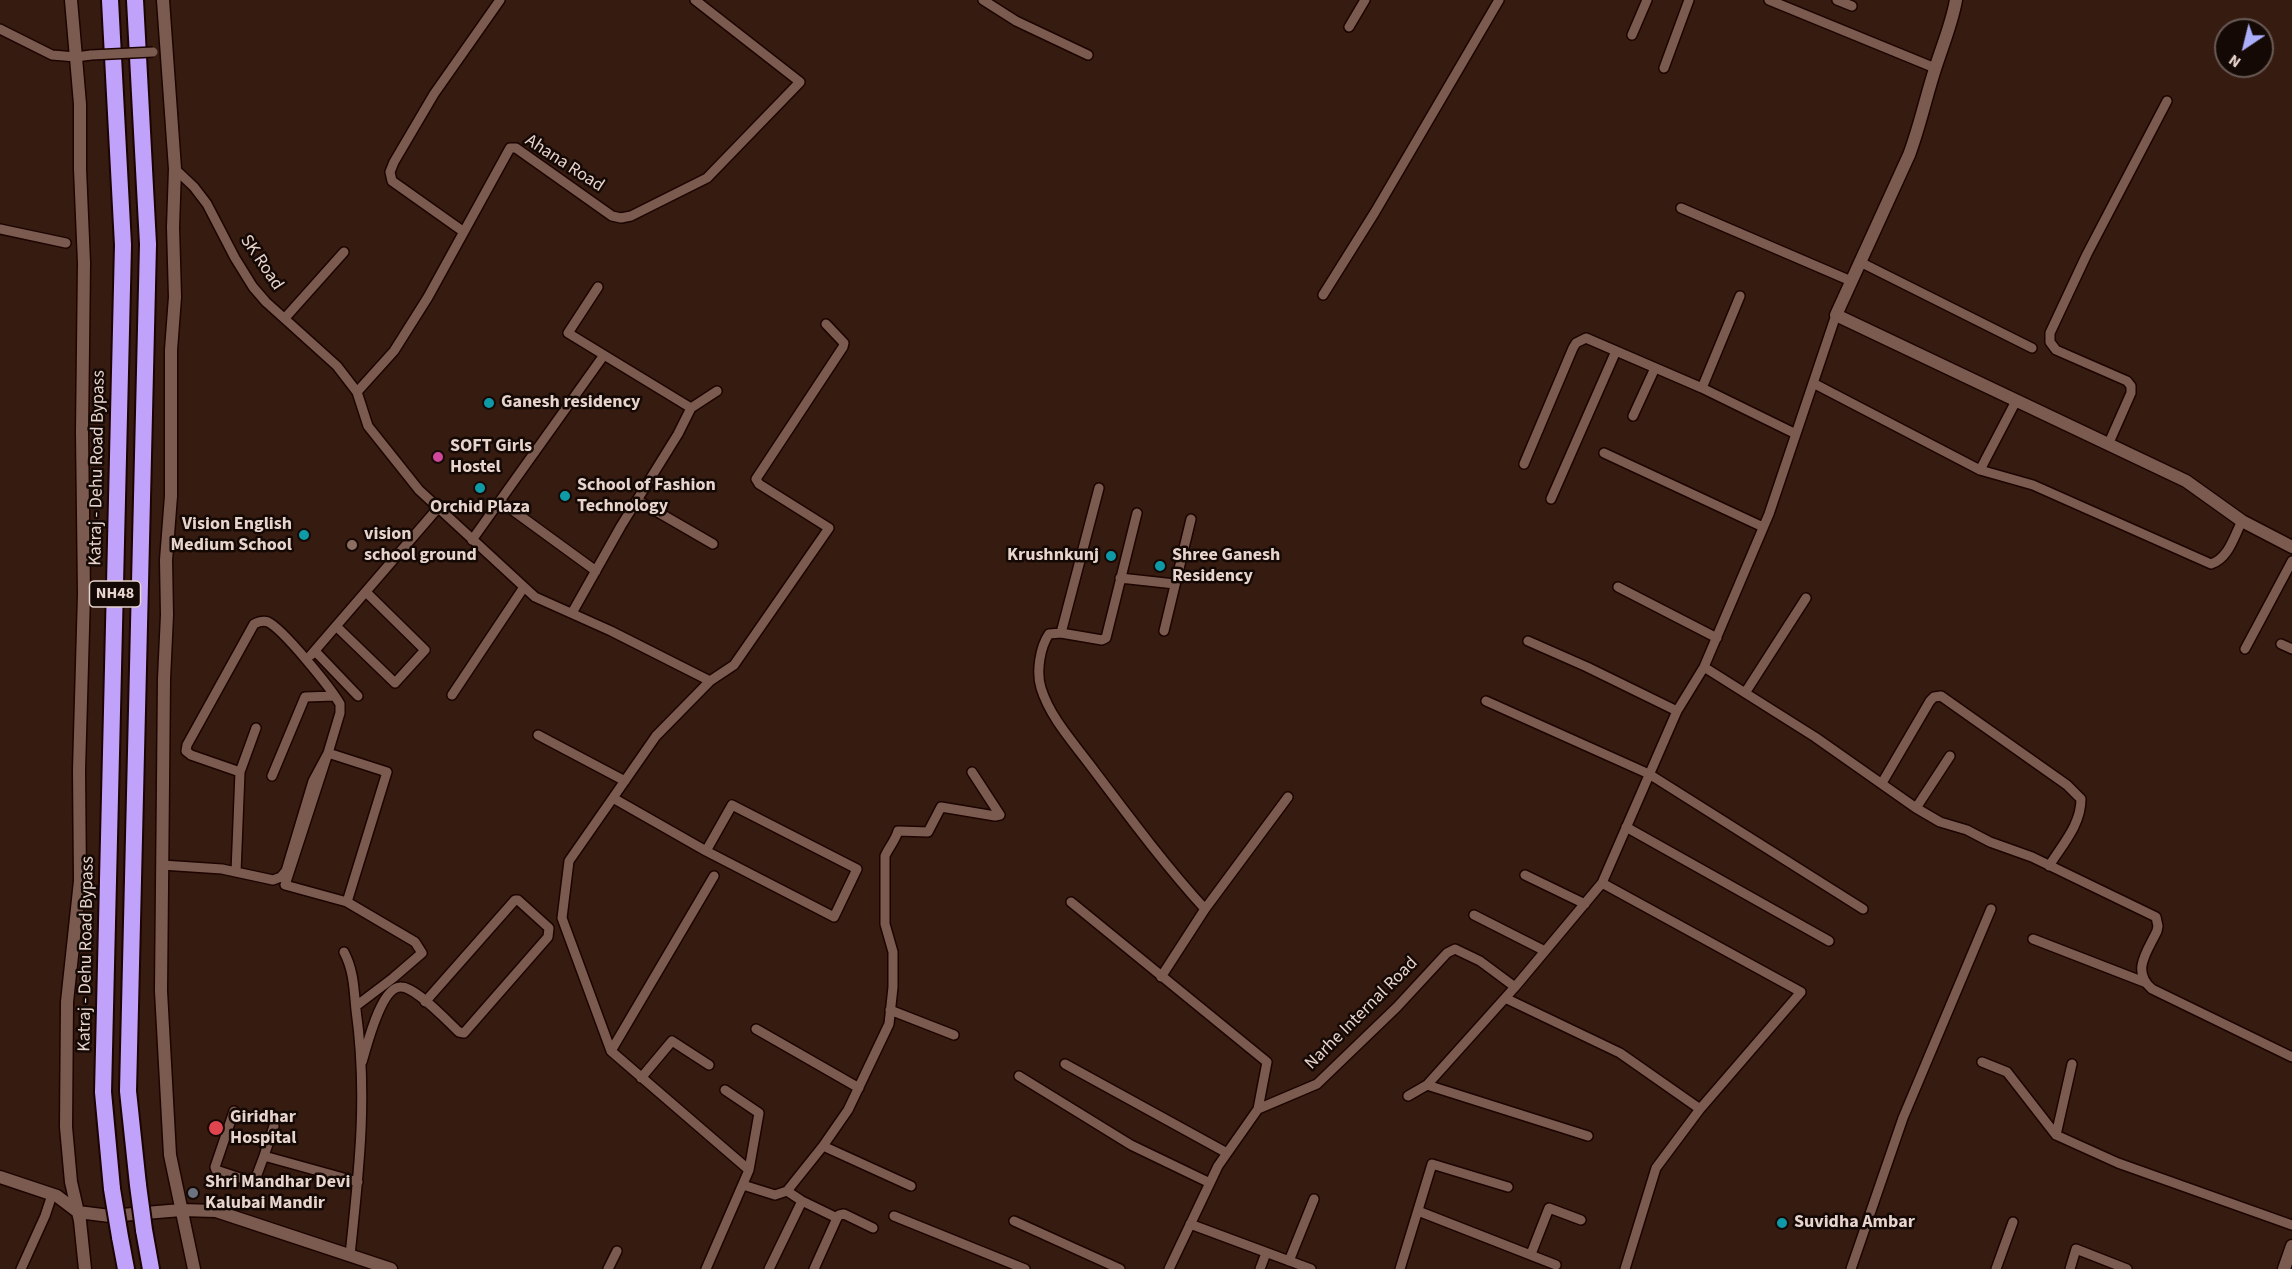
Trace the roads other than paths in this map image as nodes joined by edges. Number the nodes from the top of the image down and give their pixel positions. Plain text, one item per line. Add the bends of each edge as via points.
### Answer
1 (71, 0) edge
2 (110, 0) edge
3 (135, 0) edge
4 (163, 0) edge
5 (500, 0) edge
6 (983, 0) edge
7 (1365, 0) edge
8 (1499, 0) edge
9 (1647, 0) edge
10 (1689, 0) edge
11 (1769, 0) edge
12 (1837, 0) edge
13 (1956, 0) edge
14 (702, 2) edge
15 (1852, 6) dead end
16 (1349, 27) dead end
17 (0, 29) edge
18 (1632, 35) dead end
19 (168, 51) junction
20 (1088, 55) dead end
21 (76, 57) junction
22 (1664, 68) dead end
23 (1935, 68) junction
24 (2167, 100) dead end
25 (175, 169) junction
26 (1681, 208) dead end
27 (0, 229) edge
28 (464, 232) junction
29 (66, 243) dead end
30 (344, 252) dead end
31 (1860, 262) junction
32 (1851, 281) junction
33 (598, 287) dead end
34 (1323, 295) dead end
35 (1740, 296) dead end
36 (1836, 315) junction
37 (285, 318) junction
38 (826, 324) dead end
39 (2032, 348) dead end
40 (1616, 351) junction
41 (604, 355) junction
42 (1655, 368) junction
43 (1813, 383) junction
44 (1702, 388) junction
45 (717, 391) dead end
46 (357, 392) junction
47 (2016, 401) junction
48 (691, 408) junction
49 (1633, 416) dead end
50 (1797, 434) junction
51 (2108, 445) junction
52 (1604, 453) dead end
53 (1524, 464) dead end
54 (1980, 470) junction
55 (1098, 488) dead end
56 (1551, 499) dead end
57 (500, 501) junction
58 (637, 501) junction
59 (438, 508) junction
60 (1137, 513) dead end
61 (1191, 519) dead end
62 (2242, 521) junction
63 (1763, 527) junction
64 (472, 540) junction
65 (713, 544) dead end
66 (2292, 547) edge
67 (2292, 561) edge
68 (596, 571) junction
69 (1120, 578) junction
70 (1175, 584) junction
71 (524, 587) junction
72 (1618, 587) dead end
73 (366, 592) junction
74 (1806, 598) dead end
75 (572, 613) junction
76 (336, 626) junction
77 (1164, 631) dead end
78 (1061, 633) junction
79 (1717, 638) junction
80 (1528, 641) dead end
81 (2282, 644) dead end
82 (2245, 649) dead end
83 (2292, 650) edge
84 (1704, 667) junction
85 (710, 681) junction
86 (1745, 693) junction
87 (452, 695) dead end
88 (335, 696) junction
89 (358, 696) dead end
90 (1486, 701) dead end
91 (1677, 711) junction
92 (256, 728) dead end
93 (538, 735) dead end
94 (328, 753) junction
95 (1950, 756) dead end
96 (240, 772) junction
97 (972, 772) dead end
98 (1649, 774) junction
99 (272, 776) dead end
100 (625, 781) junction
101 (1882, 783) junction
102 (1288, 797) dead end
103 (613, 798) junction
104 (1916, 808) junction
105 (1626, 827) junction
106 (706, 850) junction
107 (162, 865) junction
108 (2049, 866) junction
109 (236, 872) junction
110 (1525, 875) dead end
111 (714, 876) dead end
112 (1602, 883) junction
113 (347, 902) junction
114 (1071, 902) dead end
115 (1585, 903) junction
116 (1205, 909) junction
117 (1863, 909) dead end
118 (1991, 909) dead end
119 (1474, 915) dead end
120 (2033, 939) dead end
121 (1829, 941) dead end
122 (1545, 951) junction
123 (344, 952) dead end
124 (1161, 977) junction
125 (2144, 982) junction
126 (1515, 987) junction
127 (1505, 998) junction
128 (425, 1002) junction
129 (356, 1006) junction
130 (890, 1010) junction
131 (756, 1029) dead end
132 (954, 1035) dead end
133 (611, 1051) junction
134 (2292, 1057) edge
135 (362, 1062) junction
136 (1982, 1062) dead end
137 (1065, 1064) dead end
138 (2072, 1064) dead end
139 (709, 1065) dead end
140 (1019, 1076) dead end
141 (641, 1078) junction
142 (1427, 1085) junction
143 (859, 1088) junction
144 (725, 1090) dead end
145 (1408, 1096) dead end
146 (1257, 1109) junction
147 (1700, 1109) junction
148 (234, 1111) dead end
149 (274, 1126) dead end
150 (2056, 1135) junction
151 (1588, 1136) dead end
152 (823, 1146) junction
153 (1227, 1153) junction
154 (264, 1156) junction
155 (749, 1170) junction
156 (0, 1177) edge
157 (358, 1182) junction
158 (1210, 1183) junction
159 (742, 1185) junction
160 (911, 1186) dead end
161 (1508, 1187) dead end
162 (786, 1191) junction
163 (52, 1195) junction
164 (1314, 1199) dead end
165 (802, 1201) junction
166 (181, 1210) junction
167 (1418, 1211) junction
168 (78, 1212) junction
169 (894, 1216) dead end
170 (837, 1218) junction
171 (1581, 1220) dead end
172 (1014, 1221) dead end
173 (2013, 1222) dead end
174 (1190, 1224) junction
175 (2292, 1226) edge
176 (873, 1228) dead end
177 (2292, 1246) edge
178 (617, 1251) dead end
179 (1266, 1253) junction
180 (1531, 1254) junction
181 (350, 1255) junction
182 (1289, 1261) junction
183 (1556, 1264) dead end
184 (21, 1269) edge
185 (85, 1269) edge
186 (126, 1269) edge
187 (151, 1269) edge
188 (194, 1269) edge
189 (391, 1269) edge
190 (608, 1269) edge
191 (706, 1269) edge
192 (769, 1269) edge
193 (814, 1269) edge
194 (1025, 1269) edge
195 (1120, 1269) edge
196 (1169, 1269) edge
197 (1260, 1269) edge
198 (1311, 1269) edge
199 (1400, 1269) edge
200 (1625, 1269) edge
201 (1851, 1269) edge
202 (1996, 1269) edge
203 (2070, 1269) edge
204 (2127, 1269) edge
205 (2284, 1269) edge

1 - 21 street
2 - 186 highway, Katraj - Dehu Road Bypass / NH48, bridge via 123,245 103,1092 112,1189
3 - 187 highway, NH48, bridge via 148,244 128,1091
4 - 19 street
5 - 28 street via 434,94 390,172 399,187
6 - 20 street via 1016,21
7 - 16 street
8 - 34 street
9 - 18 street
10 - 22 street
11 - 23 street
12 - 15 street
13 - 23 street
14 - 28 street, Ahana Road via 800,82 707,178 621,218 612,216 516,148 510,148
17 - 21 street via 52,55
19 - 21 street, bridge
19 - 25 street
21 - 168 street via 84,263 84,594 80,881 67,1002 66,1127
23 - 31 street via 1918,132
24 - 51 street via 2050,333 2056,350 2131,386
25 - 37 street, SK Road via 207,204 253,287
25 - 107 street
26 - 32 street
27 - 29 street
28 - 46 street, Ahana Road via 394,351
30 - 37 street
31 - 32 street
31 - 39 street
32 - 36 street
33 - 41 street via 568,333
35 - 44 street
36 - 43 street
36 - 47 street
37 - 46 street, SK Road via 337,366
38 - 85 street via 843,347 756,479 829,528 734,665
40 - 42 street
40 - 53 street via 1586,338 1576,343
40 - 56 street
41 - 48 street
41 - 57 street
42 - 44 street
42 - 49 street
43 - 50 street
43 - 54 street
44 - 50 street
45 - 48 street
46 - 59 street, SK Road via 368,426
47 - 51 street
47 - 54 street
48 - 58 street
50 - 63 street
51 - 62 street via 2186,481
52 - 63 street
54 - 62 street via 2033,485 2211,564 2225,555
55 - 78 street
57 - 64 street
57 - 68 street
58 - 65 street
58 - 68 street
59 - 64 street, SK Road
59 - 73 street
60 - 69 street
61 - 70 street
62 - 66 street
63 - 79 street
64 - 71 street, SK Road
67 - 82 street
68 - 75 street
69 - 70 street
69 - 78 street via 1106,638
70 - 77 street
71 - 75 street, SK Road via 535,597
71 - 87 street
72 - 79 street
73 - 76 street
73 - 76 street via 425,650 395,683
74 - 86 street
75 - 85 street, SK Road
76 - 89 street via 313,653
78 - 116 street via 1049,634 1040,666 1040,686 1056,720
79 - 84 street
80 - 91 street
81 - 83 street
84 - 86 street
84 - 91 street
85 - 100 street via 656,736
86 - 101 street
88 - 94 street via 340,713
88 - 96 street via 293,644 268,622 254,624 186,751
88 - 99 street via 305,697
90 - 98 street
91 - 98 street
92 - 96 street
93 - 100 street
94 - 109 street via 313,781 286,871 273,880
94 - 113 street via 387,772
94 - 113 street via 285,885
95 - 104 street
96 - 109 street
97 - 130 street via 1000,815 941,807 928,832 898,831 885,856 885,924 893,952
98 - 105 street
98 - 117 street
100 - 103 street
101 - 104 street
101 - 108 street via 1930,701 1941,696 2067,785 2080,800 2077,821
102 - 116 street
103 - 106 street
103 - 133 street via 569,861 562,918
104 - 108 street via 1940,822
105 - 112 street
105 - 121 street
106 - 106 street via 732,805 857,869 834,917
107 - 109 street
107 - 166 street via 161,991 170,1155
108 - 125 street via 2156,917 2157,931 2140,970
110 - 115 street
111 - 133 street
112 - 115 street
112 - 147 street via 1801,992
113 - 129 street via 415,942 422,953
114 - 124 street
115 - 122 street
116 - 124 street
118 - 201 street via 1903,1118
119 - 122 street
120 - 125 street
122 - 126 street
123 - 129 street via 350,964
124 - 146 street via 1267,1062
125 - 134 street via 2151,989
126 - 127 street
126 - 146 street, Narhe Internal Road via 1480,961 1455,949 1317,1084
127 - 142 street
127 - 147 street via 1620,1053
128 - 128 street via 464,1033 548,937 549,928 514,900
128 - 135 street via 404,987 392,990 382,1003
129 - 135 street
130 - 132 street
130 - 143 street via 889,1024
131 - 143 street
133 - 141 street
135 - 157 street
136 - 150 street via 2007,1072
137 - 153 street
138 - 150 street
139 - 141 street via 672,1041
140 - 158 street via 1131,1145
141 - 155 street
142 - 145 street
142 - 151 street
143 - 152 street
144 - 155 street via 759,1113
146 - 153 street
147 - 200 street via 1656,1168
148 - 154 street via 216,1170 254,1182
149 - 154 street
150 - 175 street via 2118,1163
152 - 160 street
152 - 162 street
153 - 158 street
154 - 157 street
155 - 159 street
156 - 163 street
157 - 181 street
158 - 174 street
159 - 162 street via 775,1195
159 - 191 street
161 - 167 street via 1432,1164
162 - 165 street
163 - 168 street
163 - 184 street
164 - 182 street
165 - 170 street
165 - 192 street
166 - 168 street via 110,1216
166 - 181 street via 216,1210
166 - 188 street
167 - 180 street
167 - 199 street
168 - 185 street
169 - 194 street
170 - 176 street via 844,1214
170 - 193 street
171 - 180 street via 1549,1208
172 - 195 street
173 - 202 street
174 - 179 street
174 - 196 street
177 - 205 street
178 - 190 street
179 - 182 street
179 - 197 street
180 - 183 street
181 - 189 street
182 - 198 street
203 - 204 street via 2076,1249

